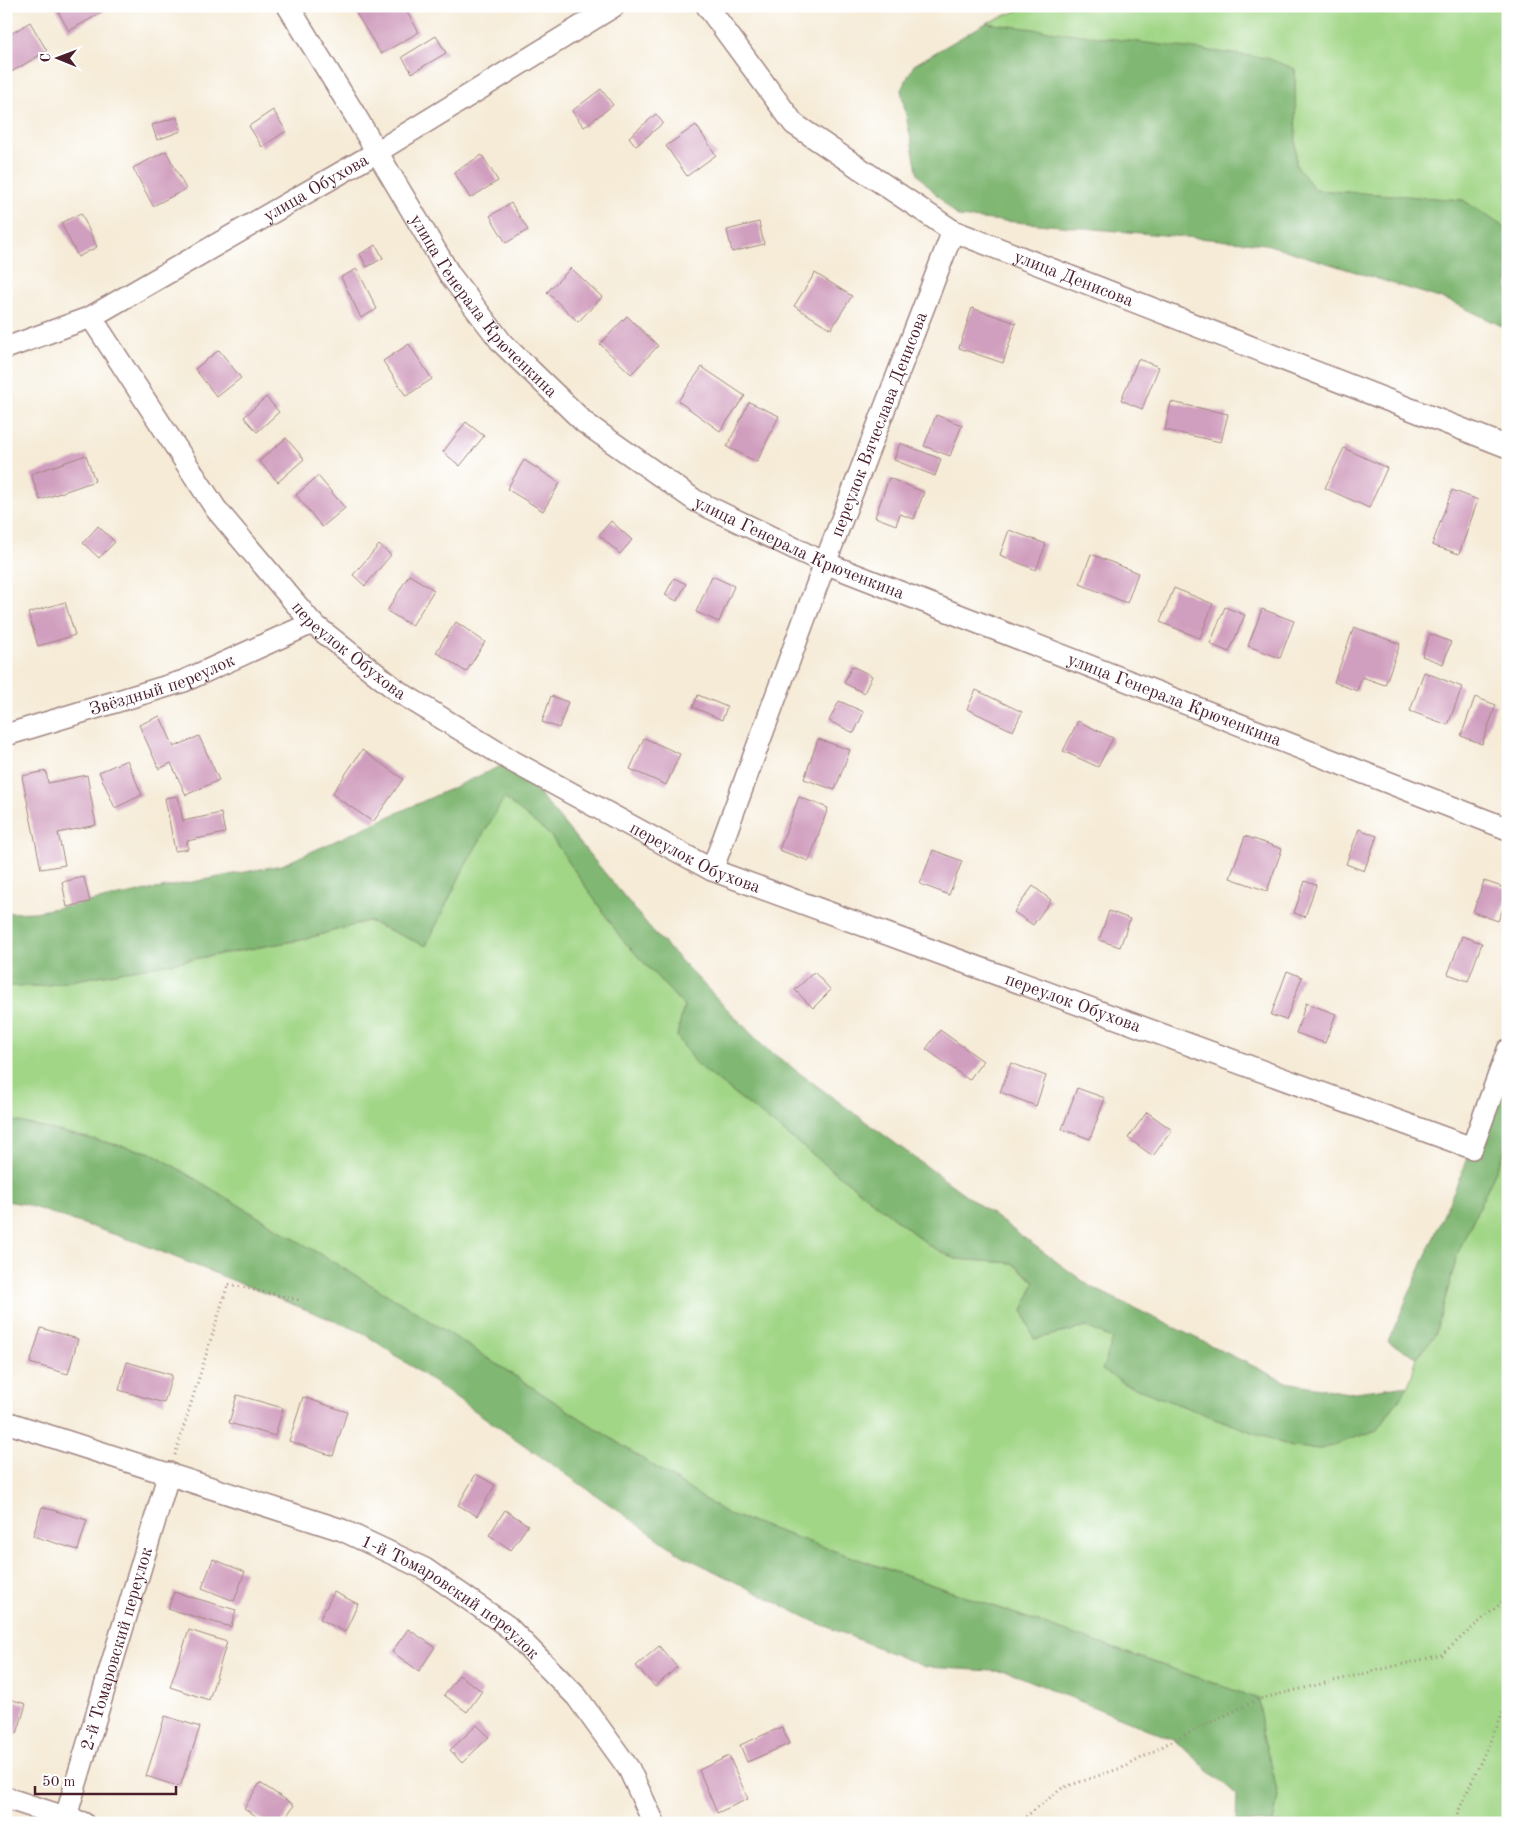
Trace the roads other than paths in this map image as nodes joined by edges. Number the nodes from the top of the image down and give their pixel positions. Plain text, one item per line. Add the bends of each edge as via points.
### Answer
1 (288, 6) edge
2 (614, 6) edge
3 (707, 6) edge
4 (377, 152) junction
5 (953, 231) junction
6 (91, 317) junction
7 (6, 348) edge
8 (1508, 447) edge
9 (825, 563) junction
10 (312, 623) junction
11 (6, 736) edge
12 (1508, 829) edge
13 (712, 870) junction
14 (1508, 1050) edge
15 (6, 1422) edge
16 (169, 1473) junction
17 (6, 1798) edge
18 (71, 1821) edge
19 (654, 1823) edge

1 - 4 street, улица Генерала Крюченкина
2 - 4 street, улица Обухова
3 - 5 street, улица Денисова via 794,124
4 - 6 street, улица Обухова
4 - 9 street, улица Генерала Крюченкина via 450,274 502,343 585,423 696,501
5 - 8 street, улица Денисова
5 - 9 street, переулок Вячеслава Денисова
6 - 7 street, улица Обухова
6 - 10 street, переулок Обухова via 216,509
9 - 12 street, улица Генерала Крюченкина
9 - 13 street, переулок Вячеслава Денисова
10 - 11 street, Звёздный переулок via 184,682
10 - 13 street, переулок Обухова via 399,692 512,761
13 - 14 street, переулок Обухова via 1472,1148
15 - 16 street, 1-й Томаровский переулок
16 - 18 street, 2-й Томаровский переулок
16 - 19 street, 1-й Томаровский переулок via 342,1530 425,1569 507,1626 577,1697 629,1768
17 - 18 street

